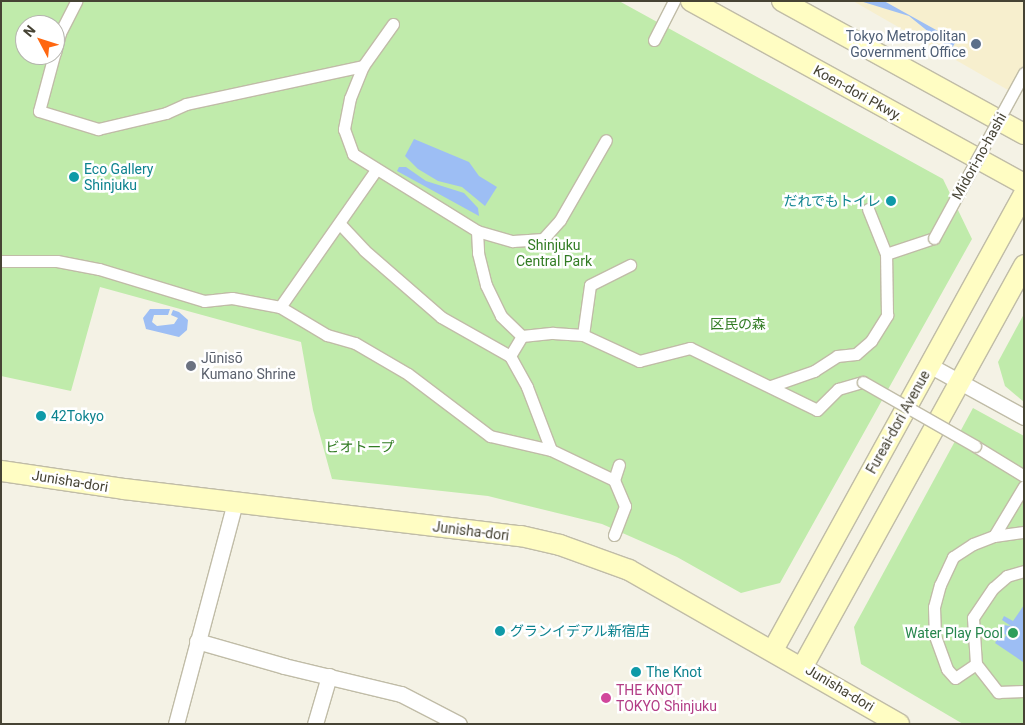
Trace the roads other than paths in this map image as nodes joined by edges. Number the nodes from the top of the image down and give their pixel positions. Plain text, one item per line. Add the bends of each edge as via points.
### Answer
1 (76, 1) edge
2 (674, 1) edge
3 (691, 1) edge
4 (782, 1) edge
5 (65, 23) edge
6 (393, 24) dead end
7 (654, 40) dead end
8 (52, 65) edge
9 (363, 66) junction
10 (1024, 73) edge
11 (1020, 86) edge
12 (1024, 134) edge
13 (606, 140) dead end
14 (376, 170) junction
15 (1024, 184) edge
16 (1024, 194) edge
17 (868, 209) dead end
18 (340, 224) junction
19 (477, 231) junction
20 (886, 254) junction
21 (1, 261) edge
22 (630, 264) dead end
23 (1024, 265) edge
24 (280, 307) junction
25 (583, 335) junction
26 (522, 336) junction
27 (510, 356) junction
28 (929, 365) junction
29 (959, 382) junction
30 (771, 386) junction
31 (1024, 417) edge
32 (552, 450) junction
33 (619, 466) dead end
34 (1, 471) edge
35 (1024, 476) edge
36 (614, 480) junction
37 (1024, 486) edge
38 (236, 502) junction
39 (1024, 532) edge
40 (614, 535) dead end
41 (994, 536) junction
42 (1024, 571) edge
43 (197, 641) junction
44 (773, 650) junction
45 (976, 664) junction
46 (803, 666) junction
47 (329, 676) junction
48 (1024, 692) edge
49 (176, 724) edge
50 (315, 724) edge
51 (459, 724) edge
52 (899, 724) edge

1 - 5 street
2 - 7 street
3 - 15 main road, Koen-dori Pkwy.
4 - 12 main road
6 - 9 street
8 - 9 street via 39,111 98,129 166,113 186,104
9 - 14 street via 350,98 344,129 353,154
10 - 11 street, Midori-no-hashi, bridge
11 - 20 street, Midori-no-hashi, bridge via 934,238
13 - 19 street via 560,220 543,239 513,241
14 - 18 street
14 - 19 street
16 - 28 main road, Fureai-dori Avenue
17 - 20 street
18 - 24 street via 296,280
18 - 27 street via 364,250 441,317
19 - 26 street via 478,253 486,284 501,316
20 - 30 street via 887,315 871,341 856,354 837,356 814,371
21 - 24 street via 57,261 99,269 204,300 232,298
22 - 25 street via 590,285
23 - 29 main road
24 - 32 street via 327,335 355,343 408,374 490,436
25 - 26 street
25 - 30 street via 639,361 690,348
26 - 27 street
27 - 32 street via 527,387
28 - 29 street
28 - 44 main road, Fureai-dori Avenue
29 - 31 street
29 - 46 main road
30 - 35 street, bridge via 818,410 838,388 863,382
32 - 36 street
33 - 36 street
34 - 38 main road, Junisha-dori
36 - 40 street via 626,506
37 - 41 street
38 - 43 street
38 - 44 main road, Junisha-dori via 521,536 560,545 629,570
39 - 41 street
41 - 45 street via 953,558 934,607 935,636 947,669 955,678
42 - 45 street via 1007,576 993,588 973,618
43 - 47 street
43 - 49 street
44 - 46 main road, Junisha-dori
45 - 48 street via 998,692
46 - 52 main road, Junisha-dori
47 - 50 street
47 - 51 street via 401,694

